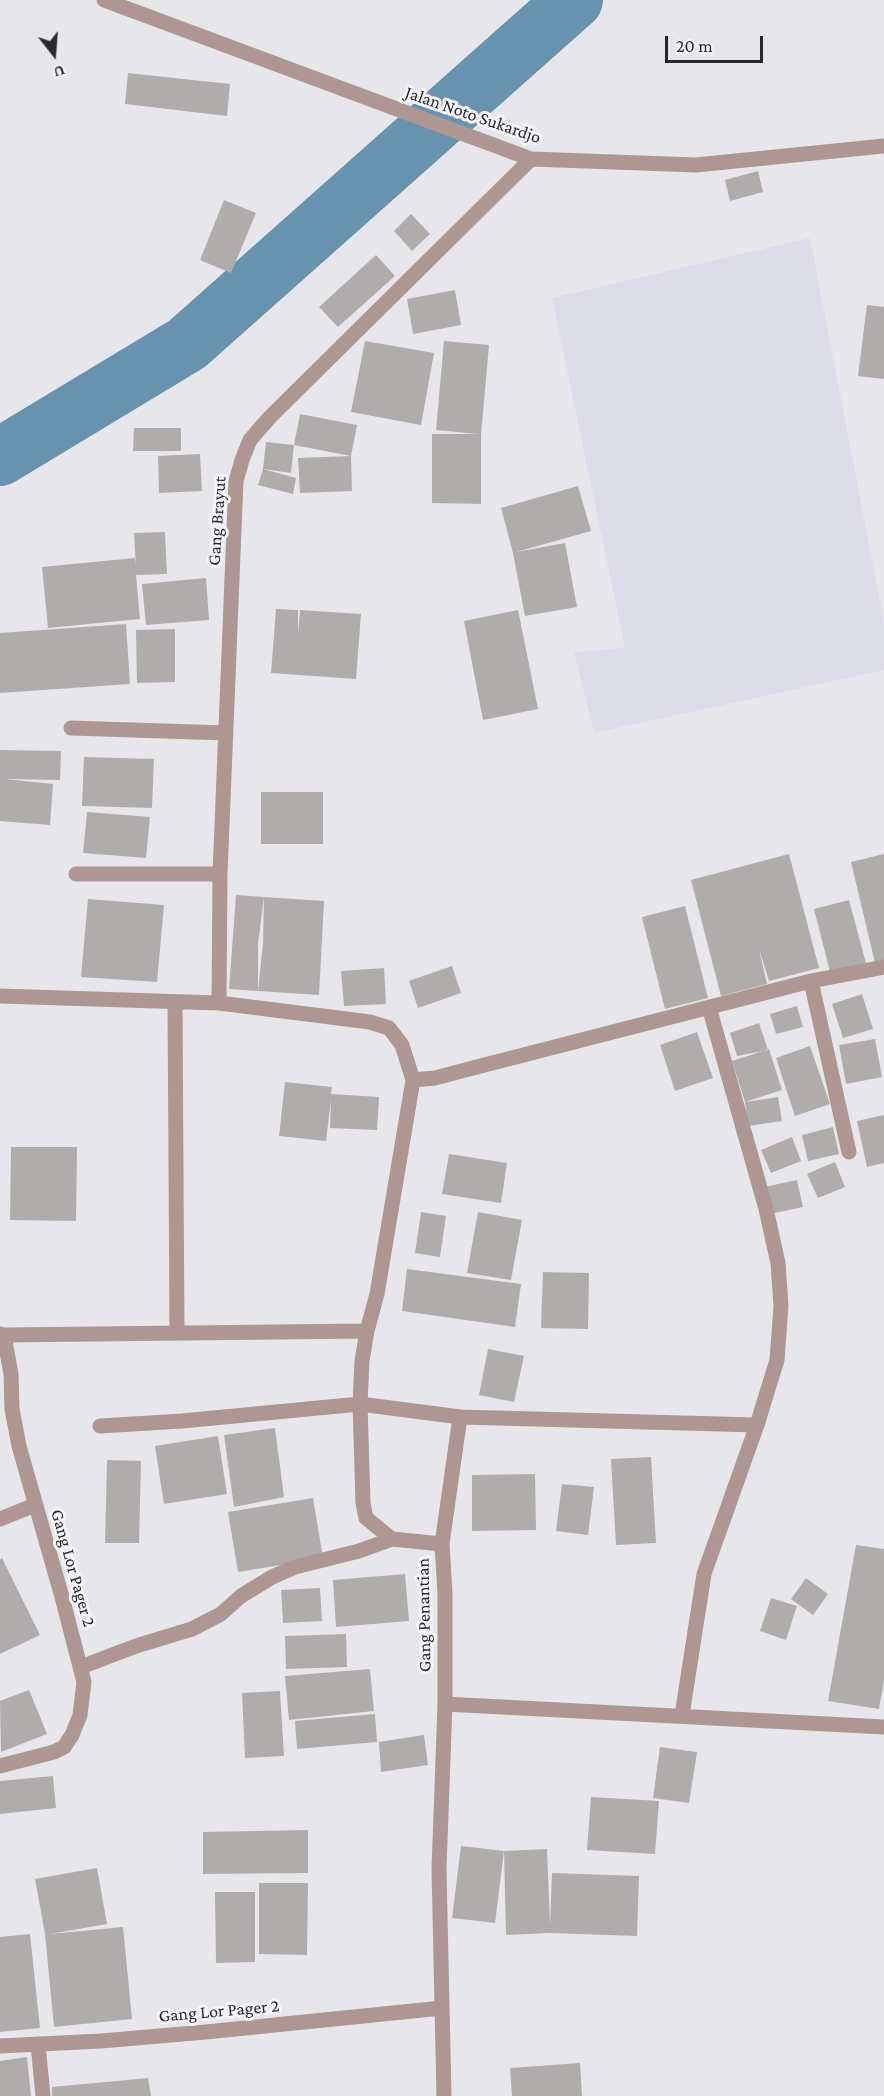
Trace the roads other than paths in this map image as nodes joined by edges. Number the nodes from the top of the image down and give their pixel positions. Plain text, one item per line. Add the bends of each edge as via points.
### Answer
1 (104, 0) edge
2 (884, 147) edge
3 (531, 159) junction
4 (70, 728) dead end
5 (226, 733) junction
6 (76, 874) dead end
7 (220, 874) junction
8 (884, 967) edge
9 (812, 981) junction
10 (0, 996) edge
11 (175, 1002) junction
12 (219, 1003) junction
13 (708, 1007) junction
14 (413, 1080) junction
15 (849, 1152) dead end
16 (367, 1331) junction
17 (177, 1333) junction
18 (2, 1334) edge
19 (360, 1404) junction
20 (460, 1417) junction
21 (758, 1425) junction
22 (100, 1426) dead end
23 (35, 1505) junction
24 (0, 1519) edge
25 (392, 1539) junction
26 (442, 1544) junction
27 (81, 1666) junction
28 (445, 1704) junction
29 (681, 1715) junction
30 (884, 1727) edge
31 (0, 1766) edge
32 (442, 2008) junction
33 (38, 2044) junction
34 (0, 2046) edge
35 (43, 2096) edge
36 (444, 2096) edge

1 - 3 street, Jalan Noto Sukardjo
2 - 3 street, Jalan Noto Sukardjo via 696,165
3 - 5 street, Gang Brayut via 250,440 236,482
4 - 5 street
5 - 7 street, Gang Brayut
6 - 7 street
7 - 12 street, Gang Brayut
8 - 9 street
9 - 13 street
9 - 15 street
10 - 11 street
11 - 12 street
11 - 17 street
12 - 14 street via 370,1022 389,1028 402,1045
13 - 14 street via 458,1072
13 - 21 street via 778,1263 782,1306 777,1360
14 - 16 street via 377,1294
16 - 17 street
16 - 19 street
17 - 18 street
18 - 23 street, Gang Lor Pager 2 via 11,1374 12,1409
19 - 20 street
19 - 22 street
19 - 25 street via 366,1518
20 - 21 street
20 - 26 street
21 - 29 street via 704,1574
23 - 24 street
23 - 27 street, Gang Lor Pager 2
25 - 26 street, Gang Penantian
25 - 27 street via 295,1567 265,1581 221,1614 192,1629
26 - 28 street, Gang Penantian
27 - 31 street, Gang Lor Pager 2 via 84,1682 80,1715 64,1747
28 - 29 street
28 - 32 street, Gang Penantian via 439,1869
29 - 30 street
32 - 33 street, Gang Lor Pager 2
32 - 36 street, Gang Penantian
33 - 34 street, Gang Lor Pager 2
33 - 35 street

